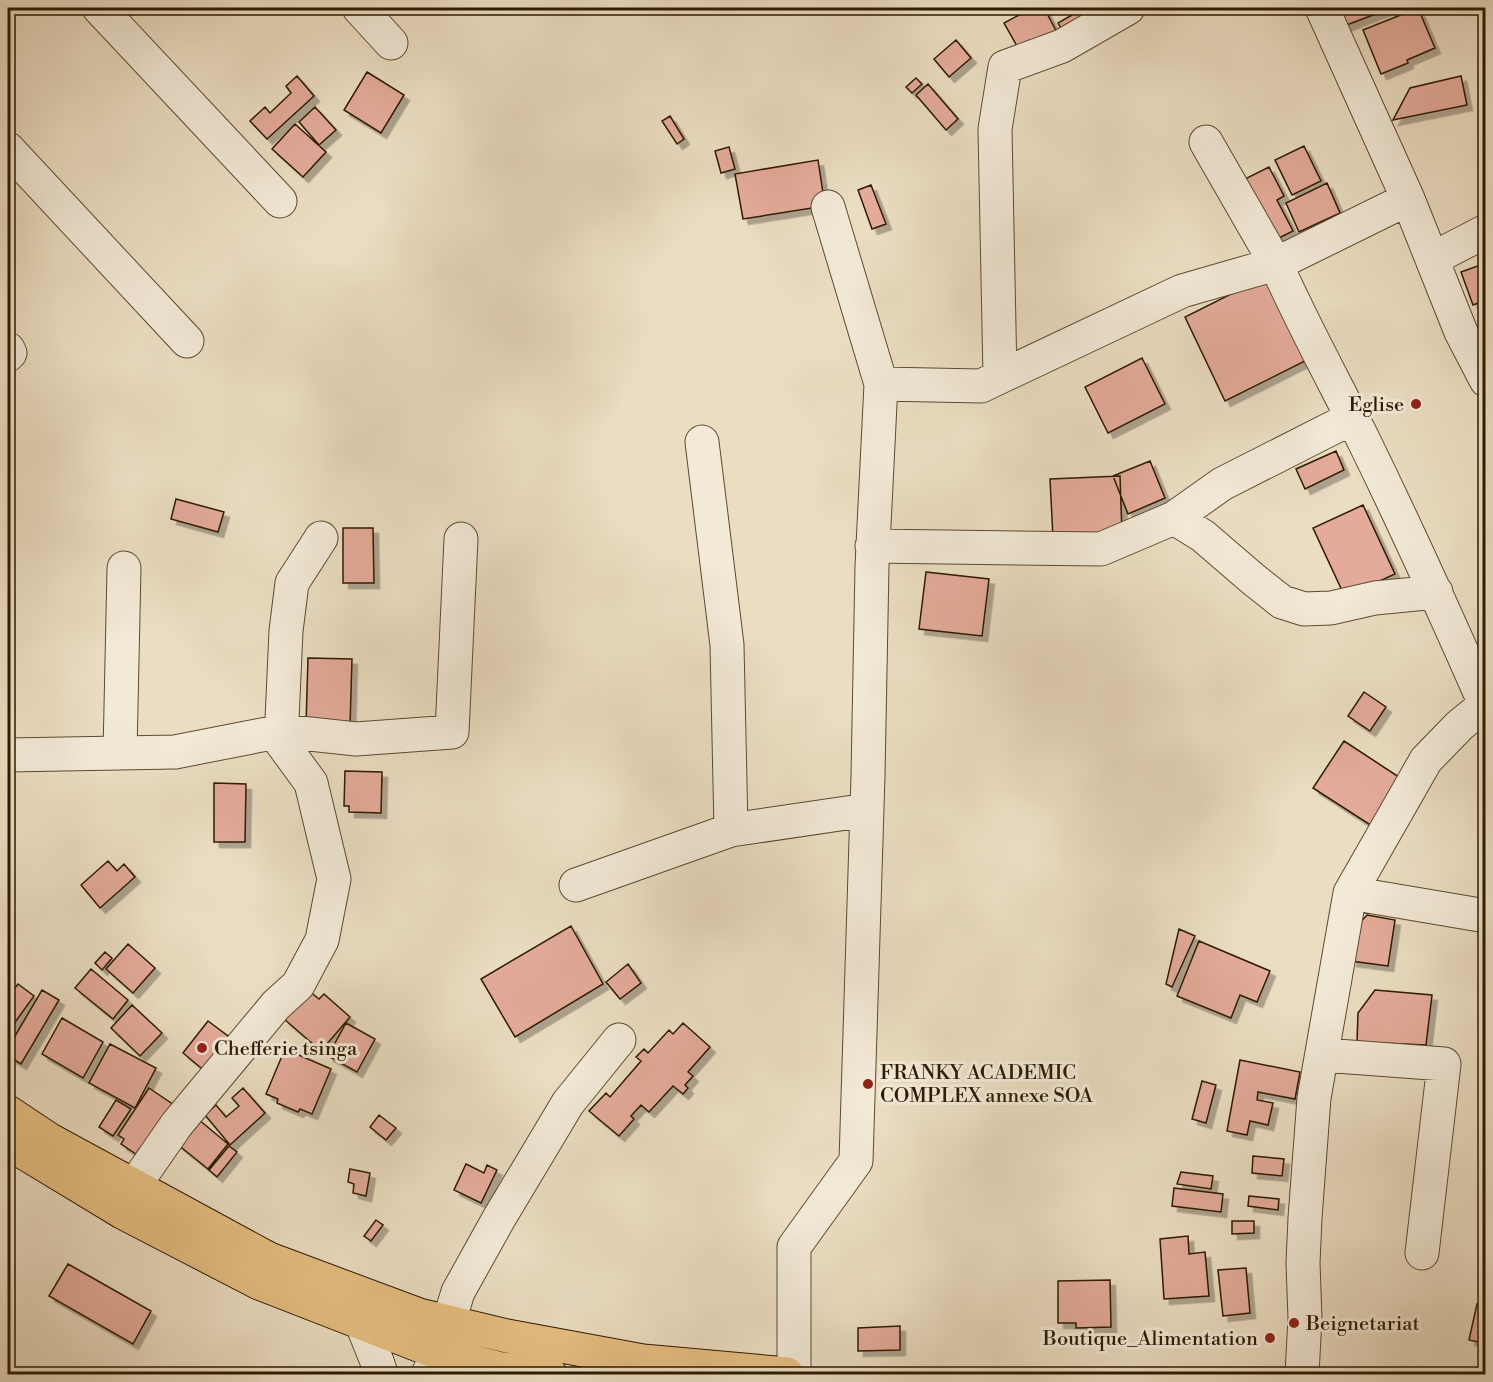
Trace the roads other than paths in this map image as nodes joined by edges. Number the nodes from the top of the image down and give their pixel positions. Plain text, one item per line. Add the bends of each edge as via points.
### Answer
1 (99, 8) edge
2 (359, 8) edge
3 (1128, 8) edge
4 (1322, 8) edge
5 (391, 43) dead end
6 (1206, 142) dead end
7 (8, 149) edge
8 (1408, 200) junction
9 (280, 201) dead end
10 (828, 207) dead end
11 (1485, 231) edge
12 (1432, 259) junction
13 (1276, 264) junction
14 (187, 341) dead end
15 (8, 350) edge
16 (8, 355) edge
17 (1000, 377) junction
18 (1485, 380) edge
19 (881, 384) junction
20 (1352, 418) junction
21 (702, 442) dead end
22 (1174, 518) junction
23 (321, 538) dead end
24 (462, 538) dead end
25 (873, 546) junction
26 (124, 568) dead end
27 (1436, 592) junction
28 (1485, 704) edge
29 (282, 731) junction
30 (120, 753) junction
31 (8, 755) edge
32 (867, 810) junction
33 (731, 830) junction
34 (576, 885) dead end
35 (1350, 893) junction
36 (1485, 916) edge
37 (619, 1040) dead end
38 (1323, 1055) junction
39 (8, 1112) edge
40 (8, 1143) edge
41 (134, 1186) junction
42 (1422, 1253) dead end
43 (362, 1324) junction
44 (432, 1340) edge
45 (488, 1371) edge
46 (381, 1374) edge
47 (550, 1374) edge
48 (787, 1374) edge
49 (794, 1374) edge
50 (1302, 1374) edge

1 - 9 street
2 - 5 street
3 - 17 street via 1062,46 1005,67 995,129
4 - 8 street
6 - 13 street
7 - 14 street
8 - 12 street
8 - 13 street
10 - 19 street
11 - 12 street
12 - 18 street
13 - 17 street via 1182,291
13 - 20 street
15 - 16 street
17 - 19 street via 981,386
19 - 25 street
20 - 22 street via 1221,484
20 - 27 street
21 - 33 street via 727,645
22 - 25 street via 1101,549
22 - 27 street via 1203,536 1282,602 1304,609
23 - 29 street via 292,583
24 - 29 street via 452,732 357,739
25 - 32 street
26 - 30 street
27 - 28 street
28 - 35 street via 1426,760
29 - 30 street via 176,752
29 - 41 street via 281,741 311,783 334,879 322,940 298,985 276,1005 177,1124
30 - 31 street
32 - 33 street
32 - 49 street via 856,1161 794,1247
33 - 34 street
35 - 36 street
35 - 38 street
37 - 44 street via 568,1103
38 - 42 street via 1444,1064
38 - 50 street via 1314,1098 1305,1218
39 - 41 main road
40 - 43 main road via 122,1212 259,1283
41 - 44 main road via 269,1259 419,1316
43 - 44 main road
43 - 46 street
44 - 45 main road
44 - 48 main road via 507,1336 643,1361
45 - 47 main road

